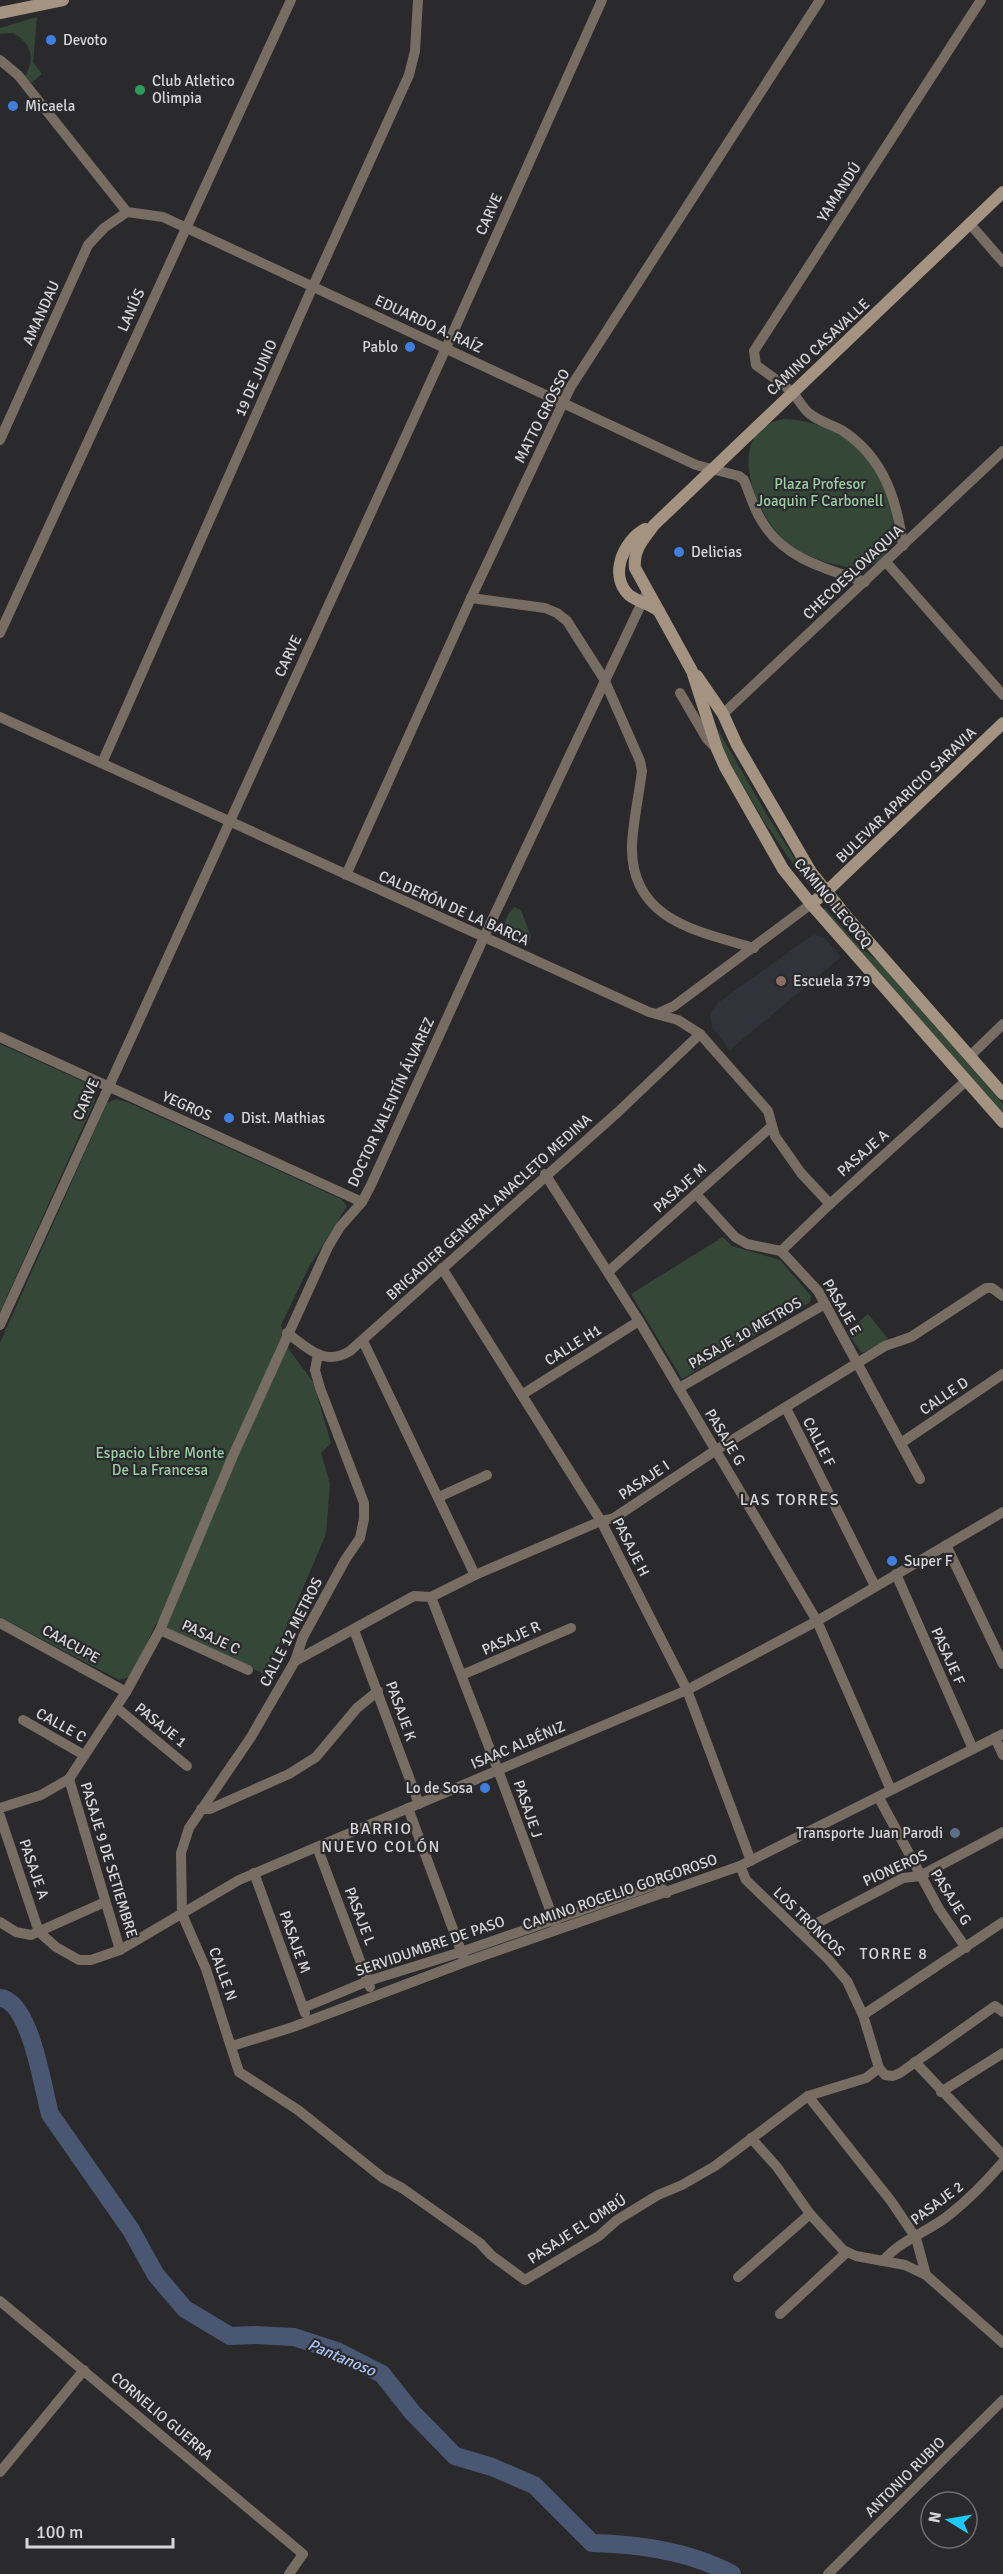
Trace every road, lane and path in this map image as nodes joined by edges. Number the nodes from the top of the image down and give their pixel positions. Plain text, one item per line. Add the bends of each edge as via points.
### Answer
1 (63, 0) edge
2 (291, 0) edge
3 (418, 0) edge
4 (602, 0) edge
5 (820, 0) edge
6 (981, 0) edge
7 (2, 14) edge
8 (0, 60) edge
9 (1003, 192) edge
10 (127, 212) junction
11 (970, 224) junction
12 (185, 227) junction
13 (1003, 262) edge
14 (313, 286) junction
15 (446, 348) junction
16 (792, 392) junction
17 (563, 402) junction
18 (0, 440) edge
19 (1003, 451) edge
20 (712, 469) junction
21 (654, 525) junction
22 (903, 546) junction
23 (886, 562) junction
24 (865, 582) junction
25 (645, 596) junction
26 (471, 598) junction
27 (0, 633) edge
28 (692, 671) junction
29 (604, 679) junction
30 (680, 693) dead end
31 (1003, 696) edge
32 (723, 714) junction
33 (0, 717) edge
34 (1003, 723) edge
35 (717, 749) junction
36 (102, 764) junction
37 (228, 821) junction
38 (346, 875) junction
39 (826, 892) junction
40 (811, 904) junction
41 (484, 937) junction
42 (754, 948) junction
43 (656, 1014) junction
44 (1003, 1024) edge
45 (700, 1034) junction
46 (0, 1037) edge
47 (970, 1056) junction
48 (967, 1080) junction
49 (108, 1086) junction
50 (1003, 1094) edge
51 (1003, 1122) edge
52 (772, 1126) junction
53 (545, 1174) junction
54 (696, 1194) junction
55 (362, 1202) junction
56 (830, 1204) junction
57 (781, 1251) junction
58 (442, 1268) junction
59 (608, 1272) junction
60 (1003, 1296) edge
61 (825, 1304) junction
62 (639, 1321) junction
63 (0, 1325) edge
64 (287, 1333) junction
65 (363, 1341) junction
66 (318, 1354) junction
67 (857, 1364) junction
68 (1002, 1378) edge
69 (679, 1388) junction
70 (523, 1394) junction
71 (786, 1408) junction
72 (901, 1443) junction
73 (716, 1450) junction
74 (487, 1475) dead end
75 (920, 1479) dead end
76 (440, 1497) junction
77 (1003, 1512) edge
78 (601, 1521) junction
79 (946, 1545) junction
80 (896, 1574) junction
81 (476, 1575) junction
82 (875, 1586) junction
83 (431, 1598) junction
84 (817, 1621) junction
85 (0, 1623) edge
86 (571, 1628) dead end
87 (160, 1630) junction
88 (354, 1630) junction
89 (295, 1661) junction
90 (1003, 1664) edge
91 (248, 1670) dead end
92 (462, 1675) junction
93 (687, 1690) junction
94 (378, 1691) junction
95 (126, 1692) junction
96 (117, 1708) junction
97 (23, 1720) dead end
98 (999, 1736) edge
99 (973, 1749) junction
100 (84, 1755) junction
101 (1003, 1755) edge
102 (187, 1766) dead end
103 (498, 1770) junction
104 (69, 1779) junction
105 (891, 1790) junction
106 (879, 1798) junction
107 (414, 1806) junction
108 (0, 1808) edge
109 (201, 1809) junction
110 (0, 1816) edge
111 (1003, 1832) edge
112 (317, 1847) junction
113 (745, 1864) junction
114 (254, 1873) junction
115 (920, 1876) junction
116 (105, 1902) junction
117 (182, 1914) junction
118 (0, 1922) edge
119 (1003, 1922) edge
120 (555, 1925) junction
121 (39, 1932) junction
122 (800, 1932) junction
123 (966, 1948) junction
124 (120, 1950) junction
125 (463, 1957) junction
126 (368, 1982) junction
127 (374, 1996) junction
128 (303, 2008) junction
129 (999, 2009) edge
130 (863, 2015) junction
131 (308, 2021) junction
132 (232, 2046) junction
133 (1003, 2053) edge
134 (915, 2062) junction
135 (879, 2068) junction
136 (941, 2092) junction
137 (808, 2096) junction
138 (751, 2138) junction
139 (1003, 2155) edge
140 (1003, 2162) edge
141 (810, 2214) junction
142 (915, 2238) junction
143 (847, 2252) junction
144 (884, 2261) junction
145 (926, 2275) junction
146 (738, 2277) dead end
147 (0, 2301) edge
148 (780, 2314) dead end
149 (1003, 2343) edge
150 (84, 2370) junction
151 (1003, 2400) edge
152 (0, 2472) edge
153 (289, 2574) edge
154 (828, 2574) edge

1 - 7 street
2 - 12 street, LANÚS
3 - 14 street, 19 DE JUNIO via 410,75
4 - 15 street, CARVE
5 - 17 street, MATTO GROSSO
6 - 16 street, YAMANDÚ via 754,351 756,365
8 - 10 street via 18,75
9 - 11 street, CAMINO CASAVALLE
10 - 12 street, EDUARDO A. RAÍZ via 153,214
10 - 18 street, AMANDAU via 88,245
11 - 13 street
11 - 16 street, CAMINO CASAVALLE
12 - 14 street, EDUARDO A. RAÍZ
12 - 27 street, LANÚS
14 - 15 street, EDUARDO A. RAÍZ
14 - 36 street, 19 DE JUNIO
15 - 17 street, EDUARDO A. RAÍZ
15 - 37 street, CARVE
16 - 20 street, CAMINO CASAVALLE
16 - 22 street via 812,416 843,431 879,464 891,488
17 - 20 street, EDUARDO A. RAÍZ
17 - 26 street, MATTO GROSSO
19 - 22 street, CHECOESLOVAQUIA
20 - 21 street, CAMINO CASAVALLE
20 - 24 street, EDUARDO A. RAÍZ via 733,473 744,480 762,523 784,546 811,563
21 - 25 street via 634,559
21 - 25 street, CAMINO LECOCQ via 629,542 620,564 625,589
22 - 23 street, CHECOESLOVAQUIA
23 - 24 street, CHECOESLOVAQUIA
23 - 31 street
24 - 32 street, CHECOESLOVAQUIA
25 - 28 street, CAMINO LECOCQ via 659,611
25 - 29 street, DOCTOR VALENTÍN ÁLVAREZ
26 - 29 street via 557,613 567,621
26 - 38 street, MATTO GROSSO
28 - 32 street, CAMINO LECOCQ
28 - 35 street, CAMINO LECOCQ
29 - 41 street, DOCTOR VALENTÍN ÁLVAREZ
29 - 42 street via 642,771 632,844 638,881 648,899 660,913 680,924
30 - 35 street
32 - 39 street, CAMINO LECOCQ via 779,820
33 - 36 street, CALDERÓN DE LA BARCA
34 - 39 street, BULEVAR APARICIO SARAVIA
35 - 40 street, CAMINO LECOCQ via 783,869
36 - 37 street, CALDERÓN DE LA BARCA
37 - 38 street, CALDERÓN DE LA BARCA
37 - 49 street, CARVE
38 - 41 street, CALDERÓN DE LA BARCA
39 - 40 street, BULEVAR APARICIO SARAVIA
39 - 47 street, CAMINO LECOCQ
40 - 42 street, BULEVAR APARICIO SARAVIA
40 - 48 street, CAMINO LECOCQ
41 - 43 street, CALDERÓN DE LA BARCA
41 - 55 street, DOCTOR VALENTÍN ÁLVAREZ
42 - 43 street, BULEVAR APARICIO SARAVIA via 674,1006
43 - 45 street, CALDERÓN DE LA BARCA via 687,1024
44 - 47 street
45 - 52 street, CALDERÓN DE LA BARCA via 768,1111
45 - 53 street, BRIGADIER GENERAL ANACLETO MEDINA
46 - 49 street, YEGROS
47 - 50 street, CAMINO LECOCQ
48 - 51 street, CAMINO LECOCQ
48 - 56 street, PASAJE A
49 - 55 street, YEGROS
49 - 63 street, CARVE
52 - 54 street, PASAJE M
52 - 56 street, CALDERÓN DE LA BARCA via 801,1173
53 - 58 street, BRIGADIER GENERAL ANACLETO MEDINA
53 - 59 street, PASAJE G
54 - 57 street via 742,1242
54 - 59 street, PASAJE M
55 - 64 street, DOCTOR VALENTÍN ÁLVAREZ via 327,1247
56 - 57 street, PASAJE A
57 - 61 street, PASAJE E
58 - 65 street, BRIGADIER GENERAL ANACLETO MEDINA
58 - 70 street, PASAJE H
59 - 62 street, PASAJE G
60 - 67 street, PASAJE I via 986,1288 911,1337 885,1346
61 - 67 street, PASAJE E
61 - 69 street, PASAJE 10 METROS
62 - 69 street, PASAJE G
62 - 70 street, CALLE H1
64 - 66 street
64 - 87 street, DOCTOR VALENTÍN ÁLVAREZ
65 - 66 street, BRIGADIER GENERAL ANACLETO MEDINA via 338,1357
65 - 76 street
66 - 89 street, CALLE 12 METROS via 315,1370 320,1388 364,1503 364,1519 360,1538 303,1637
67 - 71 street, PASAJE I
67 - 72 street, PASAJE E
68 - 72 street, CALLE D
69 - 73 street, PASAJE G
70 - 78 street, PASAJE H
71 - 73 street, PASAJE I
71 - 82 street, CALLE F
72 - 75 street, PASAJE E
73 - 78 street, PASAJE I via 614,1518
73 - 84 street, PASAJE G
74 - 76 street
76 - 81 street
77 - 79 street, ISAAC ALBÉNIZ
78 - 81 street, PASAJE I
78 - 93 street, PASAJE H
79 - 80 street, ISAAC ALBÉNIZ
79 - 90 street
80 - 82 street, ISAAC ALBÉNIZ
80 - 99 street, PASAJE F
81 - 83 street, PASAJE I
82 - 84 street, ISAAC ALBÉNIZ
83 - 88 street, PASAJE I via 414,1596
83 - 92 street, PASAJE J
84 - 93 street, ISAAC ALBÉNIZ
84 - 105 street, PASAJE G
85 - 95 street, CAACUPE
86 - 92 street, PASAJE R
87 - 91 street, PASAJE C
87 - 95 street, DOCTOR VALENTÍN ÁLVAREZ
88 - 89 street, PASAJE I
88 - 94 street, PASAJE K
89 - 109 street, CALLE 12 METROS via 251,1737
92 - 103 street, PASAJE J
93 - 103 street, ISAAC ALBÉNIZ
93 - 113 street, PASAJE H
94 - 107 street, PASAJE K
94 - 109 street via 302,1767 210,1809
95 - 96 street, DOCTOR VALENTÍN ÁLVAREZ
96 - 100 street, DOCTOR VALENTÍN ÁLVAREZ
96 - 102 street, PASAJE 1
97 - 100 street, CALLE C
98 - 99 street, CAMINO ROGELIO GORGOROSO
98 - 101 street
99 - 105 street, CAMINO ROGELIO GORGOROSO
100 - 104 street, DOCTOR VALENTÍN ÁLVAREZ
103 - 107 street, ISAAC ALBÉNIZ
103 - 120 street, PASAJE J
104 - 108 street via 34,1798
104 - 116 street, PASAJE 9 DE SETIEMBRE
105 - 106 street, CAMINO ROGELIO GORGOROSO
106 - 113 street, CAMINO ROGELIO GORGOROSO
106 - 115 street, PASAJE G
107 - 112 street, ISAAC ALBÉNIZ
107 - 125 street, PASAJE K
109 - 117 street, CALLE 12 METROS via 189,1827 181,1853
110 - 121 street, PASAJE A
111 - 115 street, PIONEROS
112 - 114 street, ISAAC ALBÉNIZ
112 - 126 street, PASAJE L
113 - 120 street, CAMINO ROGELIO GORGOROSO via 667,1893
113 - 122 street, LOS TRONCOS via 746,1880
114 - 117 street, ISAAC ALBÉNIZ
114 - 128 street, PASAJE M
115 - 122 street, PIONEROS via 903,1878
115 - 123 street, PASAJE G
116 - 121 street
116 - 124 street, PASAJE 9 DE SETIEMBRE
117 - 124 street, ISAAC ALBÉNIZ
117 - 132 street, CALLE N
118 - 121 street via 26,1935
119 - 123 street
120 - 125 street, CAMINO ROGELIO GORGOROSO
121 - 124 street, ISAAC ALBÉNIZ via 79,1960 92,1960
122 - 130 street, LOS TRONCOS via 839,1972
123 - 130 street
125 - 126 street, SERVIDUMBRE DE PASO
125 - 127 street, CAMINO ROGELIO GORGOROSO
126 - 127 street, PASAJE L
126 - 128 street, SERVIDUMBRE DE PASO
127 - 131 street, CAMINO ROGELIO GORGOROSO
128 - 131 street, PASAJE M
129 - 134 street
130 - 135 street, LOS TRONCOS
131 - 132 street, CAMINO ROGELIO GORGOROSO
132 - 138 street, PASAJE EL OMBÚ via 239,2072 298,2110 383,2178 480,2243 525,2280 658,2195 715,2166
133 - 136 street
134 - 135 street via 894,2076 885,2075
134 - 136 street
135 - 137 street, PASAJE EL OMBÚ via 866,2078
136 - 139 street
137 - 138 street, PASAJE EL OMBÚ
137 - 142 street via 891,2201
138 - 141 street
140 - 142 street, PASAJE 2 via 978,2191
141 - 143 street
141 - 146 street
142 - 144 street, PASAJE 2 via 892,2250
142 - 145 street
143 - 144 street
143 - 148 street
144 - 145 street
145 - 149 street
147 - 150 street, CORNELIO GUERRA
150 - 152 street
150 - 153 street, CORNELIO GUERRA via 303,2554
151 - 154 street, ANTONIO RUBIO

